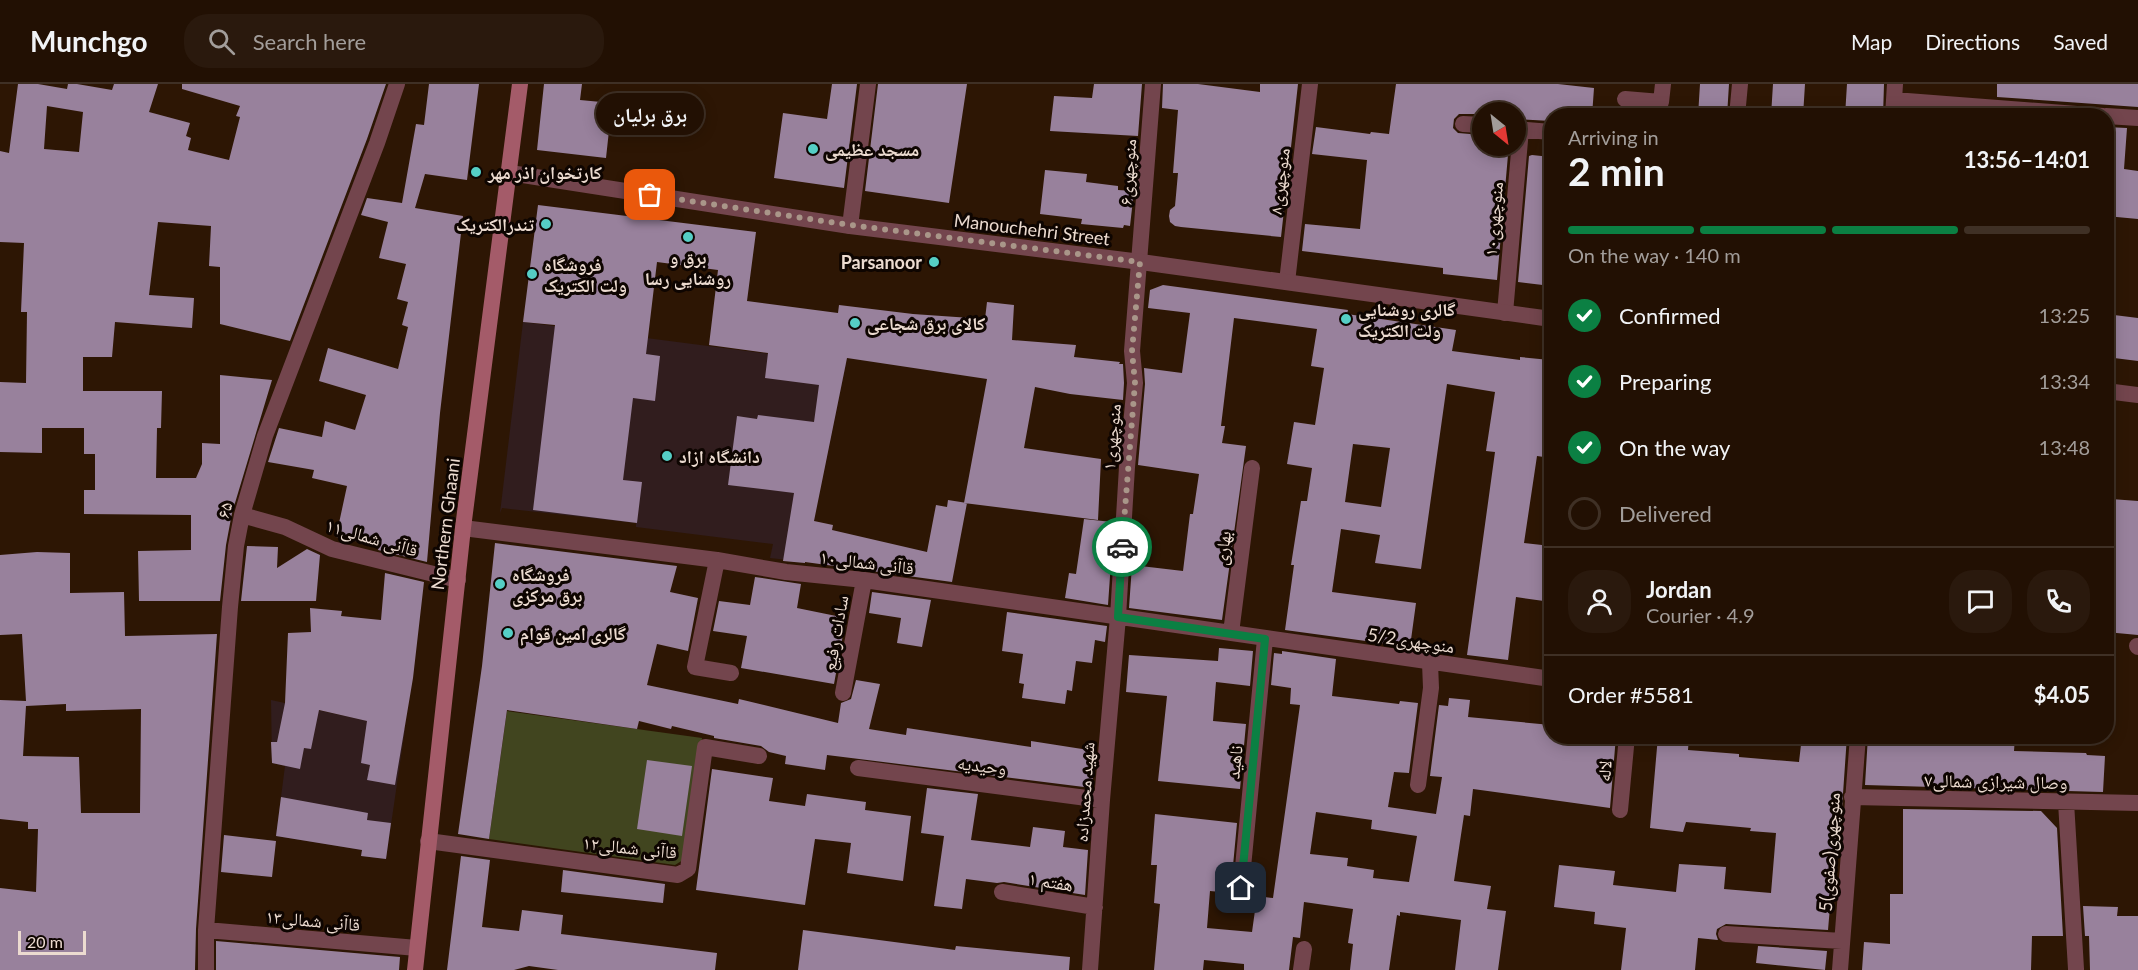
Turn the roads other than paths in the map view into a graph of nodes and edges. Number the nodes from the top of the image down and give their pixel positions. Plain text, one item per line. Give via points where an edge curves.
1 (397, 84) edge
2 (520, 84) edge
3 (867, 84) edge
4 (1153, 84) edge
5 (1310, 84) edge
6 (1663, 84) edge
7 (1740, 84) edge
8 (1625, 99) dead end
9 (1894, 100) edge
10 (1738, 108) edge
11 (1983, 108) edge
12 (2114, 117) edge
13 (2138, 118) edge
14 (1462, 124) dead end
15 (1472, 125) edge
16 (1526, 130) edge
17 (1544, 131) edge
18 (1516, 156) edge
19 (510, 173) junction
20 (850, 225) junction
21 (1140, 262) junction
22 (1287, 282) junction
23 (1505, 313) junction
24 (1544, 318) edge
25 (2114, 392) edge
26 (2138, 395) edge
27 (1252, 468) dead end
28 (242, 515) junction
29 (463, 528) junction
30 (717, 560) junction
31 (458, 580) junction
32 (864, 580) junction
33 (1118, 617) junction
34 (1231, 633) junction
35 (1265, 639) junction
36 (1430, 663) junction
37 (731, 673) dead end
38 (1544, 678) edge
39 (843, 693) dead end
40 (1626, 744) edge
41 (1857, 744) edge
42 (759, 756) dead end
43 (858, 768) dead end
44 (1418, 785) dead end
45 (1852, 797) junction
46 (1102, 800) junction
47 (2066, 802) junction
48 (2138, 803) edge
49 (1620, 810) dead end
50 (428, 841) junction
51 (1241, 888) dead end
52 (1002, 892) dead end
53 (1095, 907) junction
54 (206, 930) junction
55 (1726, 934) dead end
56 (1842, 941) junction
57 (417, 948) junction
58 (1304, 949) dead end
59 (2076, 969) edge
60 (206, 970) edge
61 (415, 970) edge
62 (1090, 970) edge
63 (1301, 970) edge
64 (1840, 970) edge

1 - 28 street, ۶۵ via 265,436
2 - 19 main road, Northern Ghaani
3 - 20 street
4 - 21 street, منوچهری۶
5 - 22 street, منوچهری۸
6 - 8 street via 1661,102
7 - 10 street
9 - 11 street
12 - 13 street
14 - 15 street
16 - 17 street
18 - 23 street, منوچهری۱۰
19 - 20 street, Manouchehri Street
19 - 29 main road, Northern Ghaani
20 - 21 street, Manouchehri Street
21 - 22 street, Manouchehri Street
21 - 33 street, منوچهری۱
22 - 23 street, Manouchehri Street
23 - 24 street, Manouchehri Street
25 - 26 street
27 - 34 street, بهاری
28 - 31 street, قاآنی شمالی۱۱ via 285,527 332,549
28 - 54 street, ۶۵ via 230,607
29 - 30 street, قاآنی شمالی۱۰
29 - 31 main road, Northern Ghaani
30 - 32 street, قاآنی شمالی۱۰
30 - 37 street via 695,667
31 - 50 main road, Northern Ghaani
32 - 33 street, قاآنی شمالی۱۰
32 - 39 street, سادات رفیع
33 - 34 street, قاآنی شمالی۱۰
33 - 46 street, شهید محمدزاده
34 - 35 street, قاآنی شمالی۱۰
35 - 36 street, 5/2منوچهری
35 - 51 street, ناهید
36 - 38 street, 5/2منوچهری
36 - 44 street via 1431,688
40 - 49 street, لاله
41 - 45 street, 5منوچهری(صفوی)
42 - 50 street, قاآنی شمالی۱۲ via 705,747 688,869 678,875
43 - 46 street, وحیدیه
45 - 47 street, وصال شیرازی شمالی۷
45 - 56 street, 5منوچهری(صفوی)
46 - 53 street, شهید محمدزاده
47 - 48 street, وصال شیرازی شمالی۷
47 - 59 street
50 - 57 main road, Northern Ghaani
52 - 53 street, هفتم ۱
53 - 62 street, شهید محمدزاده
54 - 57 street, قاآنی شمالی۱۳
54 - 60 street, ۶۵
55 - 56 street
56 - 64 street, 5منوچهری(صفوی)
57 - 61 main road, Northern Ghaani
58 - 63 street

